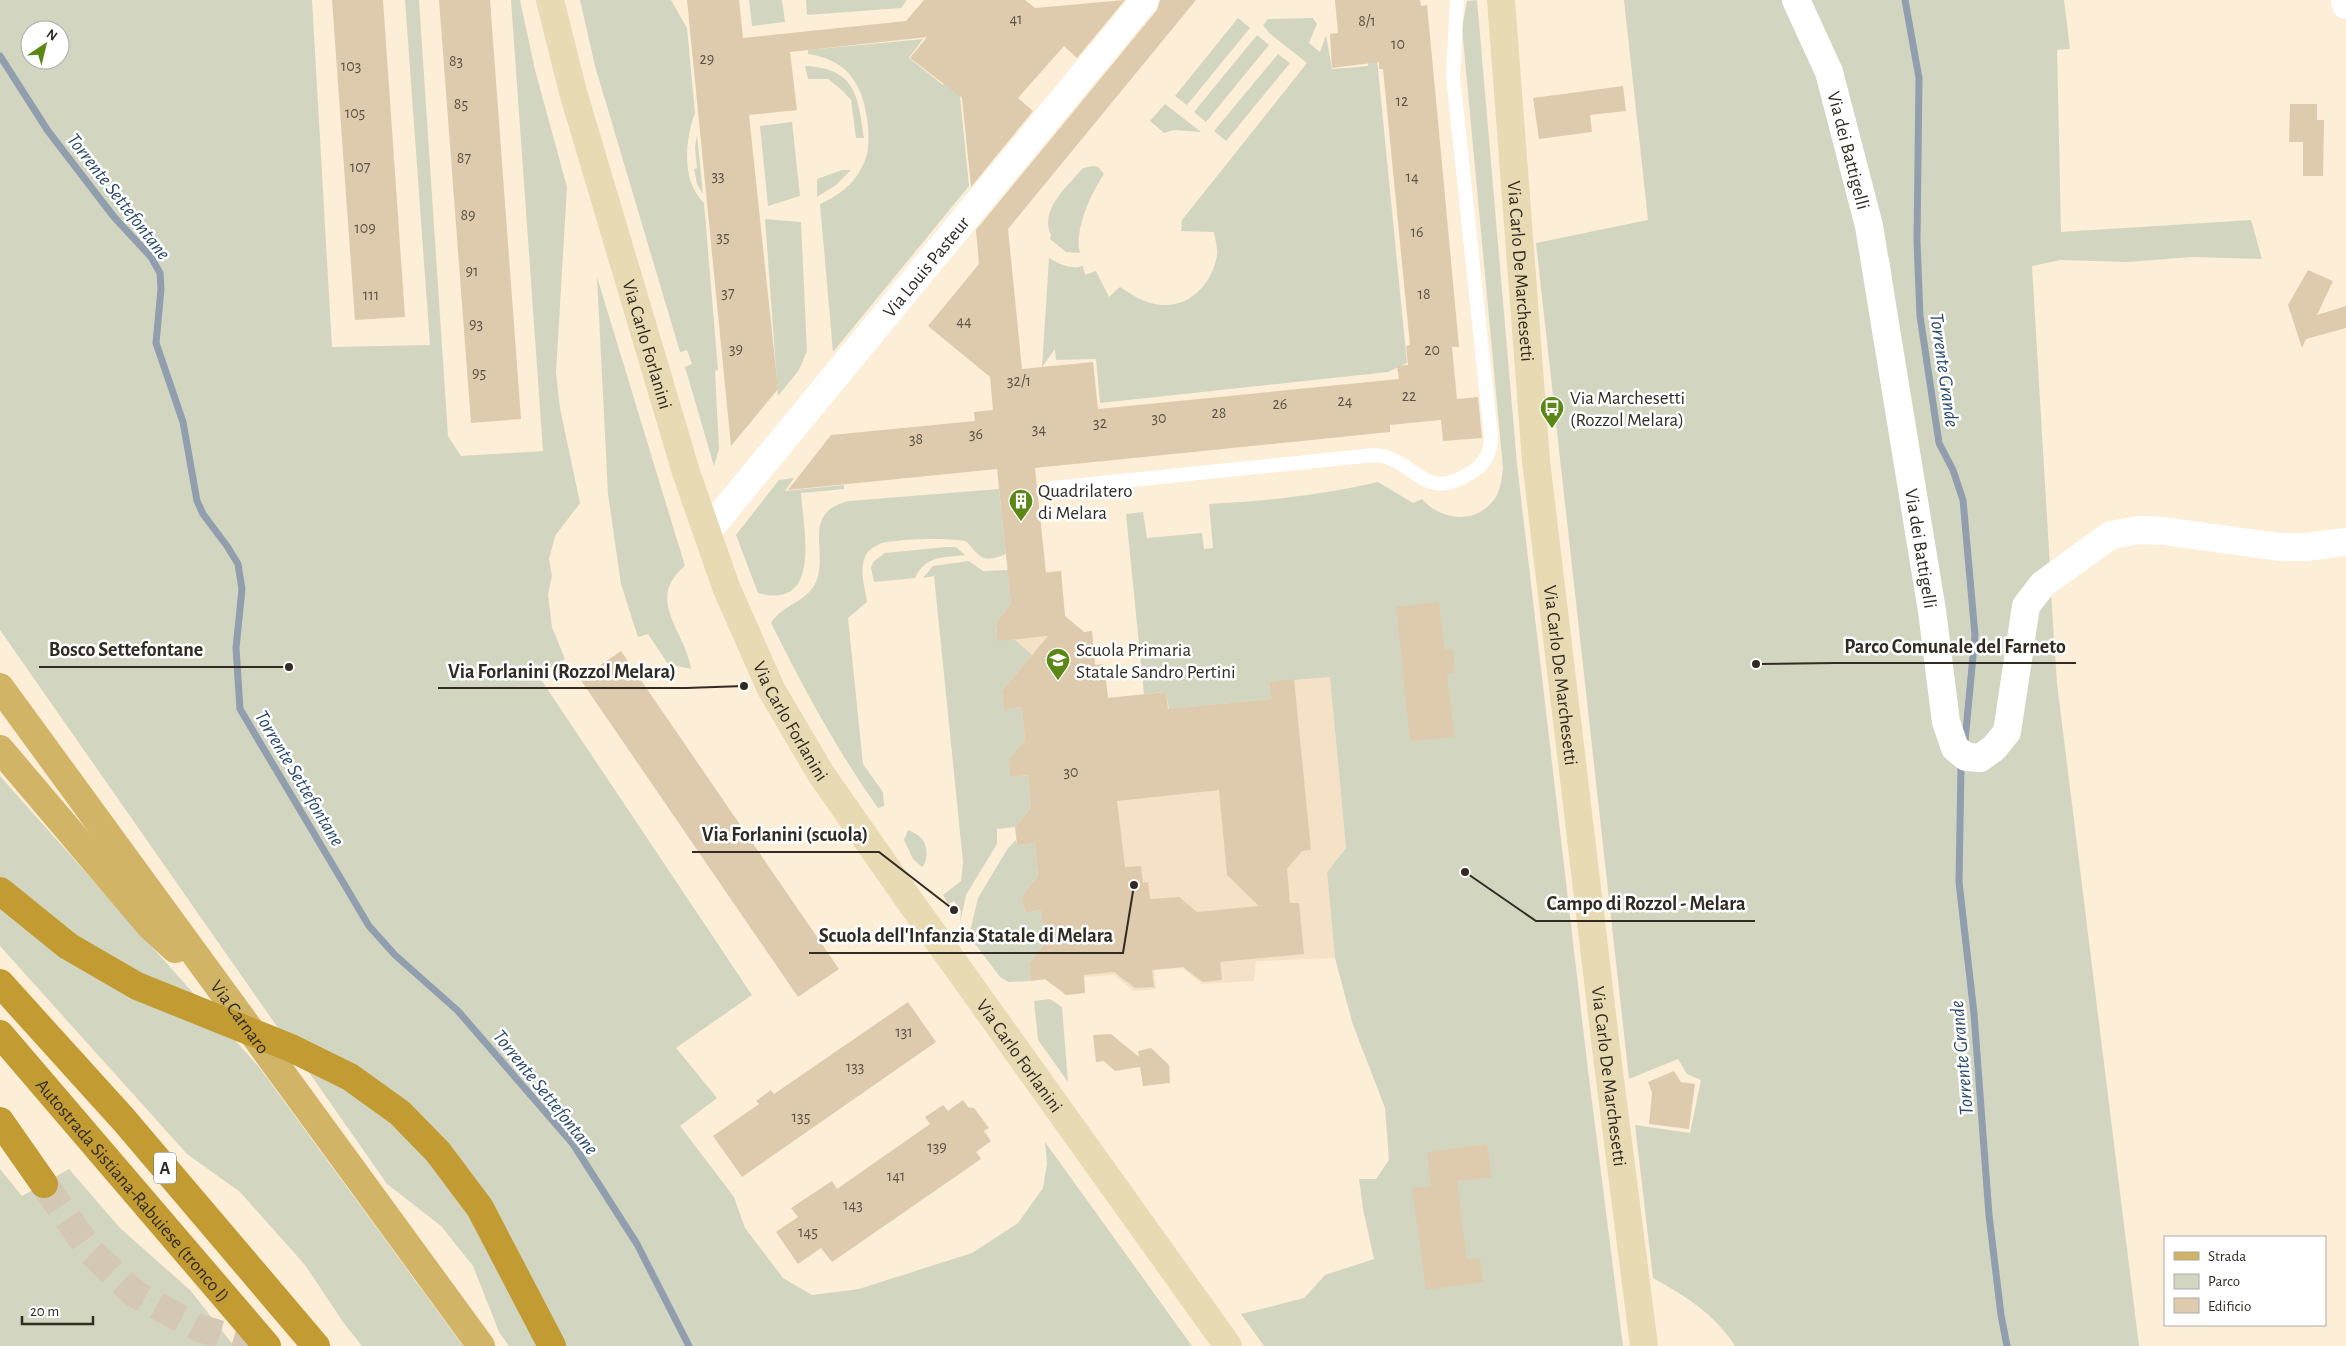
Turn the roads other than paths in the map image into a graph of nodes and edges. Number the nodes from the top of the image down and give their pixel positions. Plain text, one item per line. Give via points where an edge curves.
1 (550, 0) edge
2 (1144, 0) edge
3 (1457, 0) edge
4 (1501, 0) edge
5 (1796, 0) edge
6 (2346, 0) edge
7 (2346, 5) edge
8 (1053, 488) dead end
9 (707, 532) junction
10 (2346, 542) edge
11 (0, 687) edge
12 (0, 749) edge
13 (0, 891) edge
14 (5, 989) edge
15 (223, 995) junction
16 (0, 1034) edge
17 (0, 1121) edge
18 (44, 1184) tunnel mouth
19 (267, 1346) edge
20 (316, 1346) edge
21 (481, 1346) edge
22 (552, 1346) edge
23 (1228, 1346) edge
24 (1644, 1346) edge

1 - 9 main road, Via Carlo Forlanini via 573,92 686,472
2 - 9 street, Via Louis Pasteur
3 - 8 lane via 1453,76 1491,436 1491,447 1482,466 1452,482 1439,484 1422,479 1384,455 1374,455
4 - 24 main road, Via Carlo De Marchesetti via 1536,461 1606,1056
5 - 10 street, Via dei Battigelli via 1829,72 1869,226 1932,611 1946,722 1955,748 1966,757 1980,758 1994,748 2007,732 2026,606 2043,584 2111,535 2139,530 2164,531 2279,547
6 - 7 street
9 - 23 main road, Via Carlo Forlanini via 726,587 771,689 821,774
11 - 15 main road, Via Carnaro
12 - 15 main road via 150,926
13 - 22 highway via 68,946 137,986 292,1048 350,1077 400,1113 438,1152 480,1208
14 - 20 highway, Autostrada Sistiana-Rabuiese (tronco I) / A via 143,1142
15 - 21 main road, Via Carnaro
16 - 19 highway, Autostrada Sistiana-Rabuiese (tronco I) / A
17 - 18 highway

